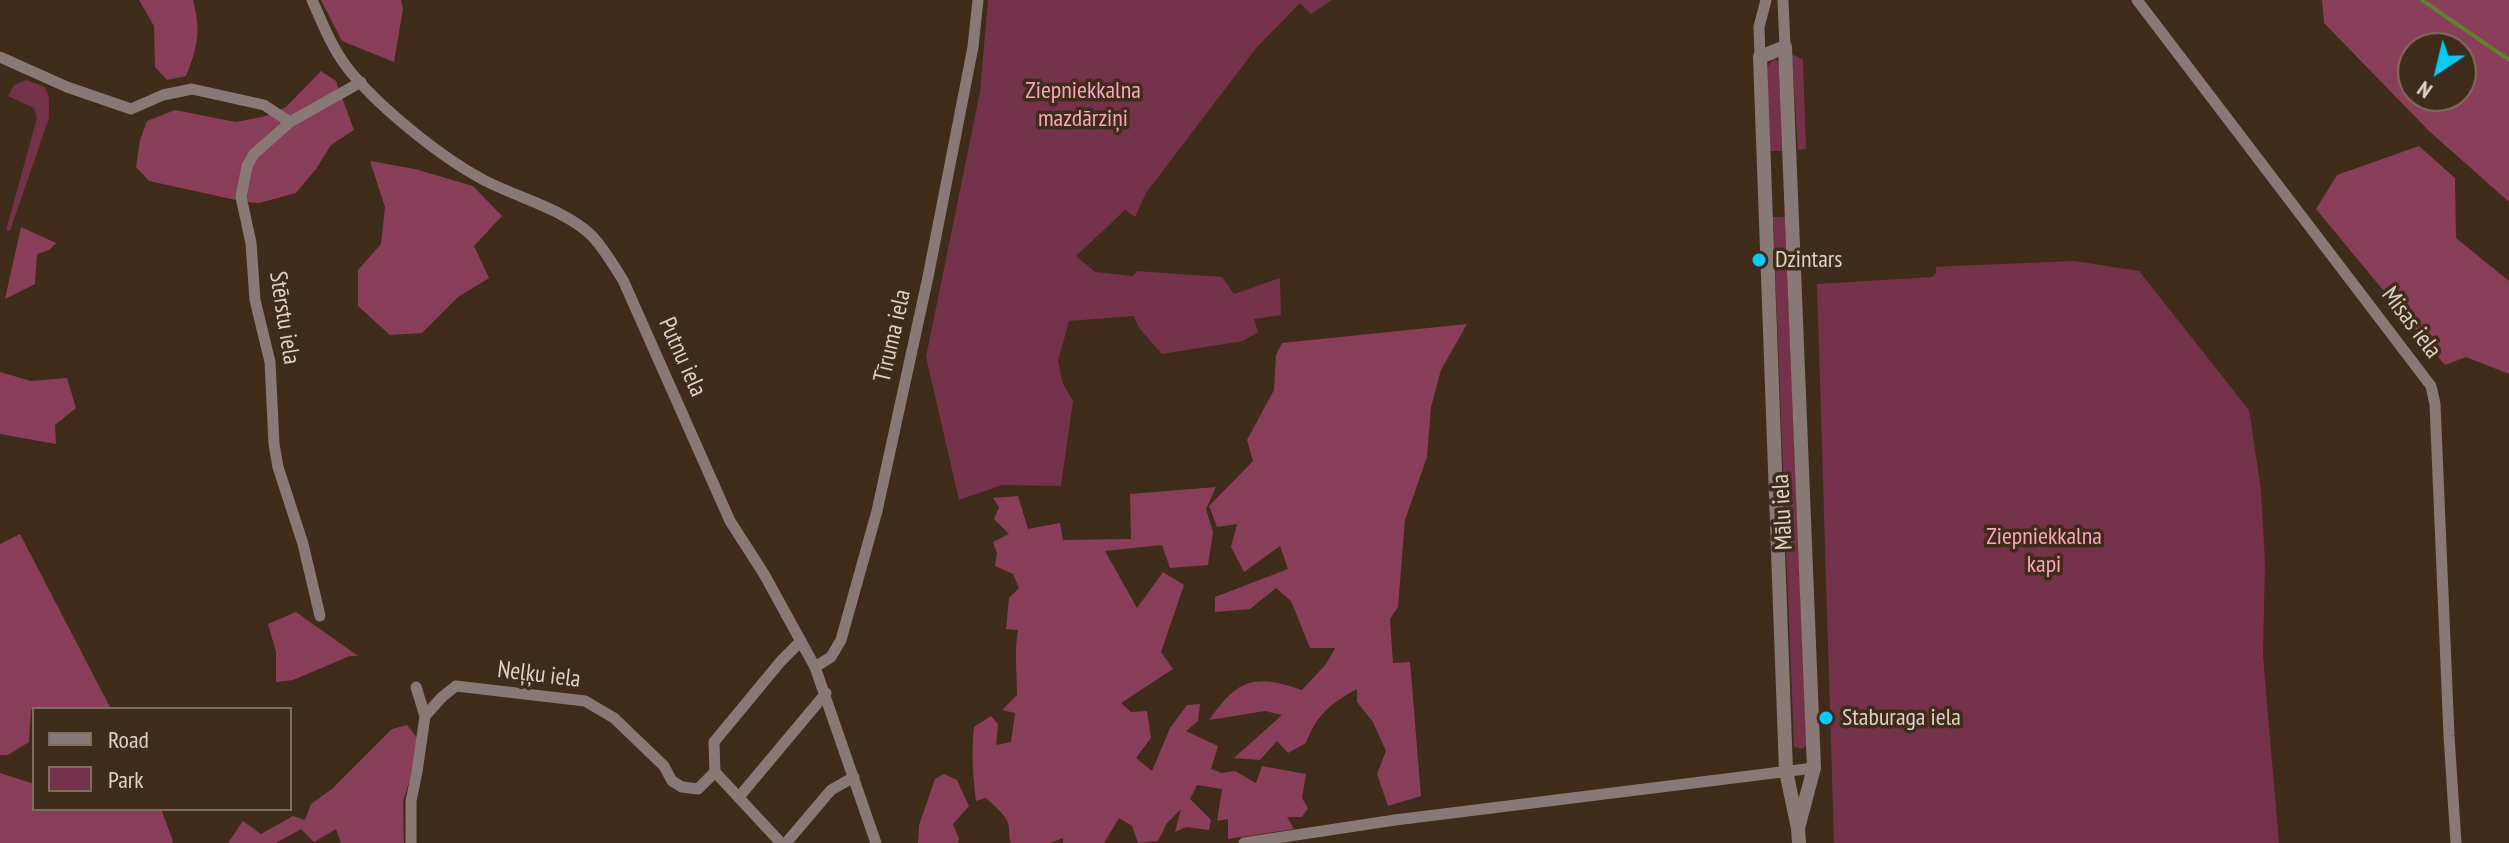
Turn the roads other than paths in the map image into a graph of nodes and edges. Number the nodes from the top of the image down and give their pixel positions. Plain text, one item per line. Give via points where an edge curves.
1 (312, 0) edge
2 (978, 0) edge
3 (1766, 0) edge
4 (1783, 0) edge
5 (2137, 0) edge
6 (1785, 47) junction
7 (0, 57) edge
8 (1760, 57) junction
9 (361, 82) junction
10 (290, 122) junction
11 (1792, 193) junction
12 (1765, 195) junction
13 (320, 616) dead end
14 (801, 641) junction
15 (815, 667) junction
16 (416, 687) dead end
17 (826, 693) junction
18 (425, 716) junction
19 (1814, 768) junction
20 (1786, 771) junction
21 (715, 772) junction
22 (854, 777) junction
23 (739, 797) junction
24 (1798, 835) edge
25 (411, 843) edge
26 (784, 843) edge
27 (876, 843) edge
28 (1244, 843) edge
29 (2456, 843) edge

1 - 9 street, Putnu iela via 332,45
2 - 15 street, Tīruma iela via 942,214 877,511 841,640 831,657
3 - 8 street, Mālu iela via 1759,27
4 - 6 street, Mālu iela
5 - 29 street, Misas iela via 2431,386
6 - 8 street
6 - 11 street, Mālu iela
7 - 10 street via 131,109 192,89 264,105
8 - 12 street, Mālu iela
9 - 10 street, Stērstu iela
9 - 14 street, Putnu iela via 455,164 567,219 607,255 623,280 730,521
10 - 13 street, Stērstu iela via 254,154 241,197 255,300 270,362 278,467
11 - 12 street
11 - 19 street, Mālu iela
12 - 20 street, Mālu iela
14 - 15 street, Putnu iela
14 - 21 street via 714,742
15 - 17 street, Putnu iela
16 - 18 street
17 - 22 street, Putnu iela
17 - 23 street
18 - 21 street, Neļķu iela via 456,686 585,701 614,718 682,787 698,789
18 - 25 street via 411,801
19 - 20 street
19 - 24 street, Mālu iela
20 - 24 street, Mālu iela
20 - 28 street
21 - 23 street
22 - 26 street via 831,790
22 - 27 street, Putnu iela
23 - 26 street

